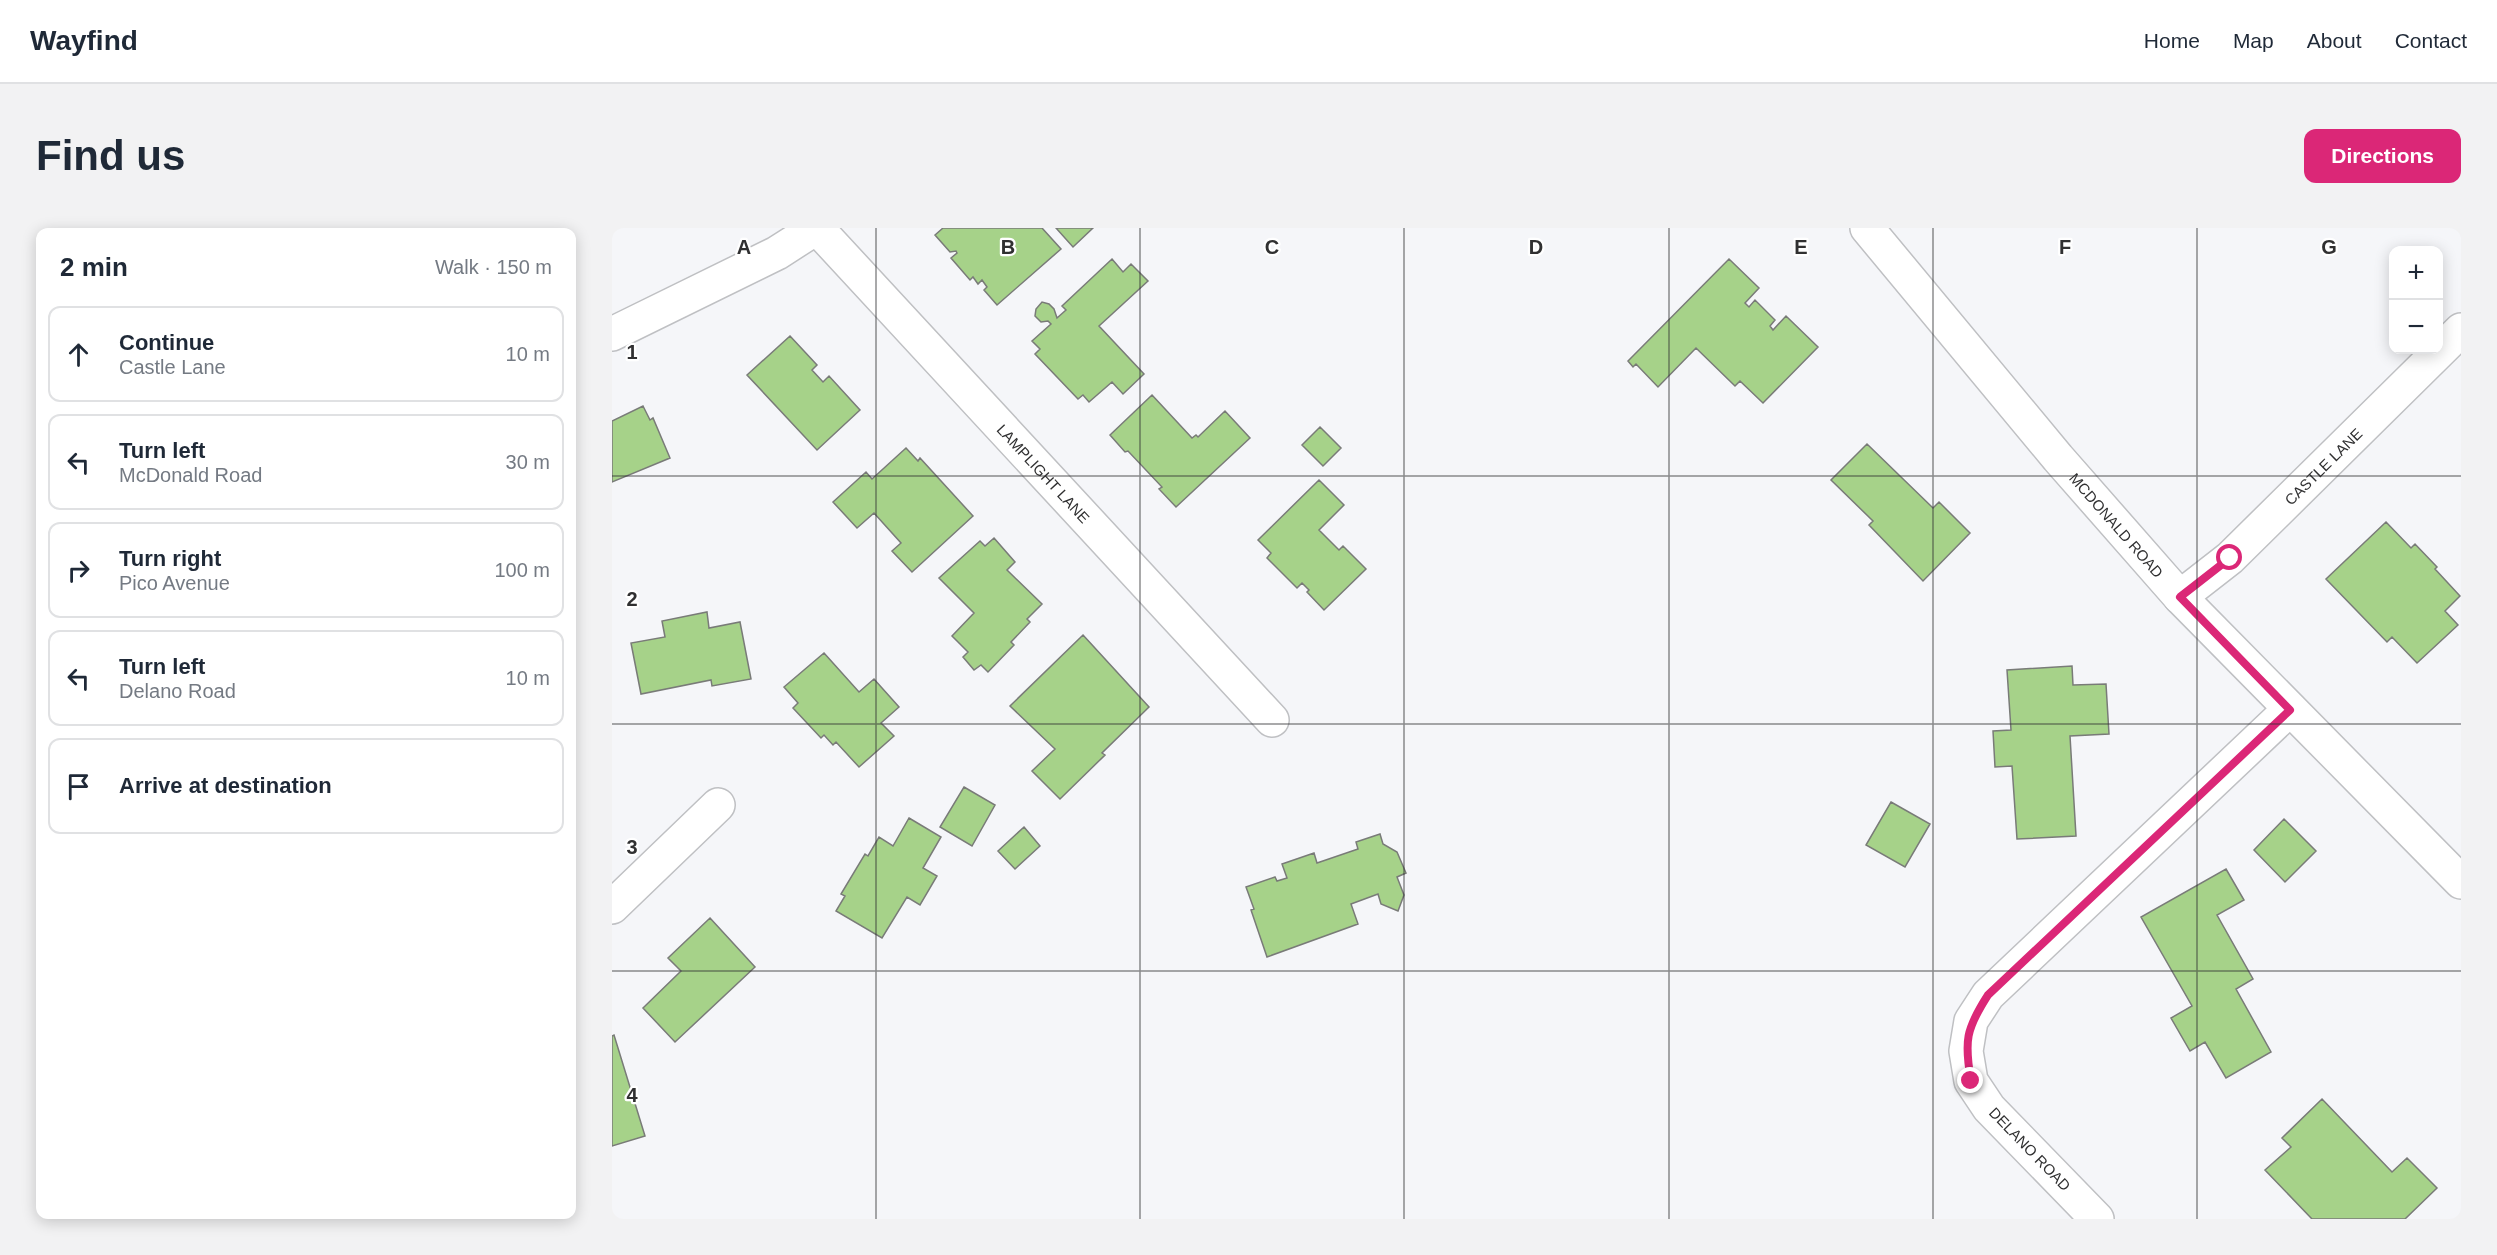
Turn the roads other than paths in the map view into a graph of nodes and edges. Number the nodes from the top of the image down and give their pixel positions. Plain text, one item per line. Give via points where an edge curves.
1 (817, 228) edge
2 (1867, 228) edge
3 (2461, 330) edge
4 (612, 334) edge
5 (2180, 597) junction
6 (2290, 710) junction
7 (1272, 720) dead end
8 (718, 805) dead end
9 (2461, 882) edge
10 (612, 907) edge
11 (2097, 1219) edge

1 - 4 street via 777,253
1 - 7 street, LAMPLIGHT LANE
2 - 5 street, MCDONALD ROAD via 2058,458
3 - 5 street, CASTLE LANE via 2230,558
5 - 6 street, MCDONALD ROAD
6 - 9 street, MCDONALD ROAD
6 - 11 street, DELANO ROAD via 1988,995 1971,1021 1966,1051 1971,1081 1989,1108
8 - 10 street

